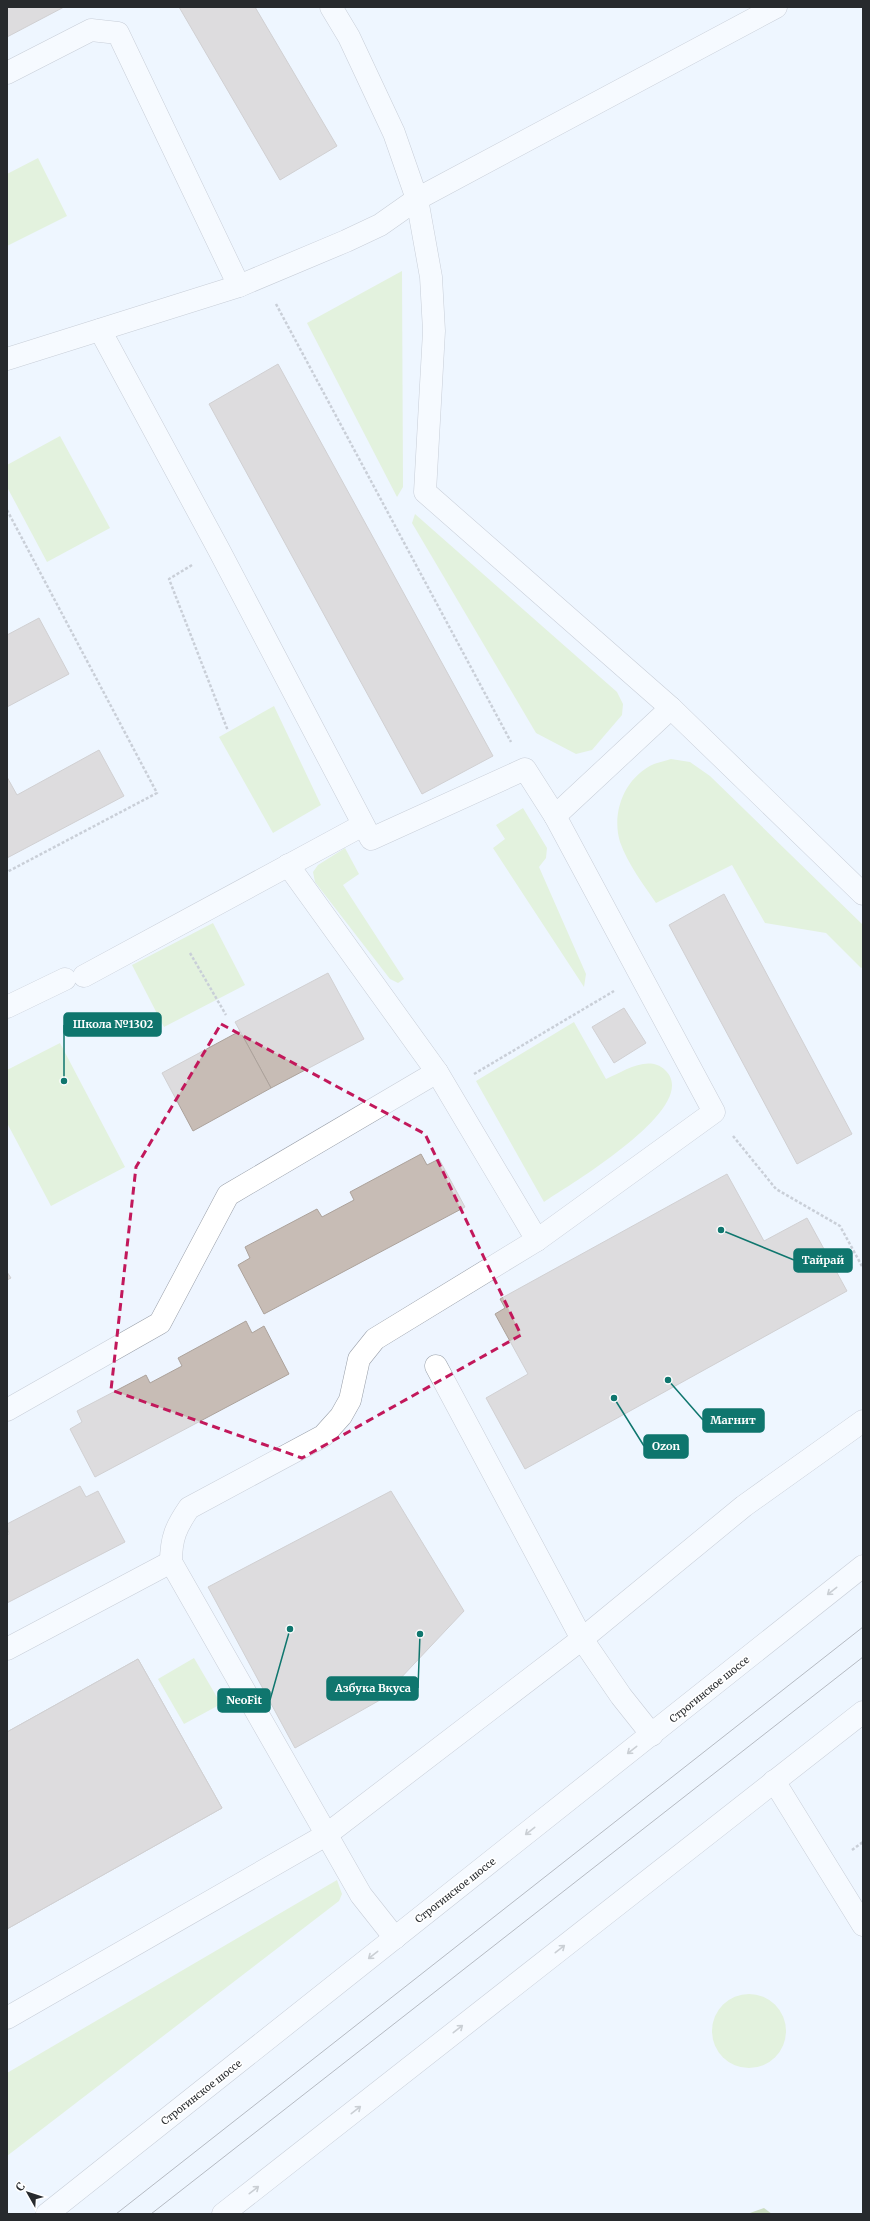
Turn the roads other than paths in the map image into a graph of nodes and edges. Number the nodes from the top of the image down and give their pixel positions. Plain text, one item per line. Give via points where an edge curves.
1 (331, 7) edge
2 (776, 7) edge
3 (7, 73) edge
4 (417, 199) junction
5 (239, 286) junction
6 (100, 330) junction
7 (7, 359) edge
8 (671, 708) junction
9 (555, 816) junction
10 (363, 825) junction
11 (288, 865) junction
12 (863, 894) edge
13 (7, 1006) edge
14 (442, 1080) junction
15 (536, 1240) junction
16 (436, 1366) dead end
17 (7, 1410) edge
18 (863, 1421) edge
19 (170, 1562) junction
20 (863, 1566) edge
21 (582, 1639) junction
22 (7, 1649) edge
23 (863, 1712) edge
24 (652, 1735) junction
25 (774, 1781) junction
26 (326, 1835) junction
27 (863, 1925) edge
28 (395, 1938) junction
29 (7, 2018) edge
30 (47, 2214) edge
31 (223, 2214) edge

1 - 4 main road via 349,37 394,133
2 - 4 main road
3 - 5 main road via 91,30 118,33
4 - 5 main road via 380,225
4 - 8 main road via 431,277 434,331 425,492
5 - 6 main road
6 - 7 main road
6 - 10 main road
8 - 9 main road
8 - 12 main road
9 - 10 main road via 525,769 371,840
9 - 15 main road via 714,1112
10 - 11 main road
11 - 13 main road via 74,977
11 - 14 main road
14 - 15 main road
14 - 17 main road via 228,1195 160,1323
15 - 19 main road via 375,1339 358,1359 350,1400 341,1416 323,1436 189,1508 177,1526 171,1544
16 - 21 main road
18 - 21 main road via 744,1506
19 - 22 main road
19 - 26 main road
20 -> 24 main road, Строгинское шоссе
21 - 24 main road via 621,1696
21 - 26 main road
23 - 25 main road
24 -> 28 main road, Строгинское шоссе
25 - 27 main road
31 -> 25 main road
26 - 28 main road via 361,1895
26 - 29 main road
28 -> 30 main road, Строгинское шоссе

